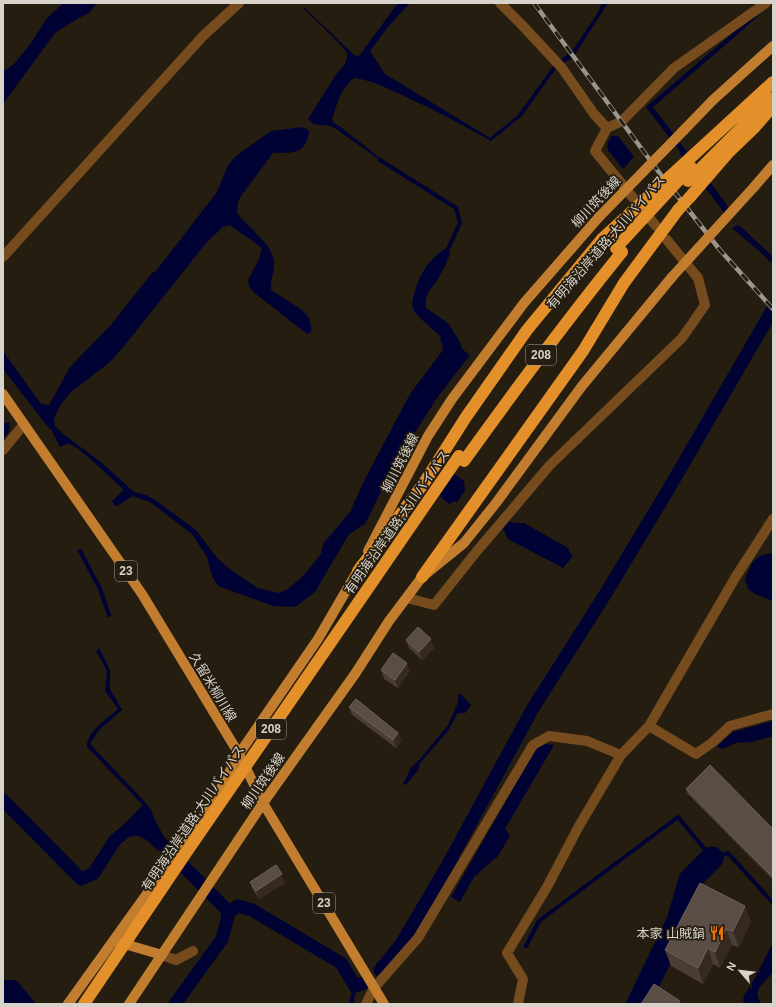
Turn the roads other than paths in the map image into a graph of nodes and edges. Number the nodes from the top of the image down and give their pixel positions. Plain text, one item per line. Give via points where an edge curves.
1 (239, 3) edge
2 (500, 3) edge
3 (766, 3) edge
4 (773, 46) edge
5 (773, 82) edge
6 (773, 88) edge
7 (773, 98) edge
8 (773, 106) edge
9 (608, 128) junction
10 (773, 165) edge
11 (656, 226) dead end
12 (667, 240) dead end
13 (619, 250) junction
14 (3, 257) edge
15 (3, 394) edge
16 (24, 424) junction
17 (3, 450) edge
18 (461, 459) junction
19 (773, 518) edge
20 (358, 571) junction
21 (422, 577) junction
22 (407, 598) junction
23 (773, 714) edge
24 (649, 726) junction
25 (239, 754) junction
26 (621, 755) junction
27 (263, 803) junction
28 (114, 941) junction
29 (193, 951) dead end
30 (162, 954) junction
31 (374, 988) junction
32 (68, 1004) edge
33 (84, 1004) edge
34 (93, 1004) edge
35 (128, 1004) edge
36 (366, 1004) edge
37 (384, 1004) edge
38 (518, 1004) edge

1 - 14 street via 203,36
2 - 9 street via 562,68 594,114
3 - 9 street via 674,68 622,121
4 - 20 main road, 柳川筑後線, bridge via 714,100 599,216 524,303 452,399 428,436
5 - 20 highway, bridge via 602,239 527,330 466,417 424,483
6 - 13 highway, 有明海沿岸道路;大川バイパス / 208, bridge via 681,177
7 - 13 highway, 有明海沿岸道路;大川バイパス / 208, bridge
8 - 21 highway, bridge via 678,210 624,283 583,350
9 - 11 street via 595,150
10 - 21 main road, 柳川筑後線, bridge via 672,277 582,386 464,543
12 - 22 street via 698,278 705,305 682,338 550,465 434,605
13 - 18 highway, 有明海沿岸道路;大川バイパス / 208 via 564,311 509,386
15 - 16 main road, 久留米柳川線 / 23
16 - 17 street
16 - 25 main road, 久留米柳川線 / 23 via 142,594
18 - 33 highway, 有明海沿岸道路;大川バイパス / 208, bridge via 199,834
18 - 34 highway, 有明海沿岸道路;大川バイパス / 208
19 - 24 street
20 - 25 main road, 柳川筑後線 via 318,640
21 - 22 main road, 柳川筑後線
22 - 27 main road, 柳川筑後線
23 - 24 street via 730,726 696,754
24 - 26 street
25 - 27 main road, 久留米柳川線 / 23
25 - 28 main road, 柳川筑後線 via 215,799
26 - 31 street via 587,741 549,736 533,745 418,938
26 - 38 street via 507,953 524,979
27 - 30 main road, 柳川筑後線
27 - 31 main road, 久留米柳川線 / 23
28 - 30 main road
28 - 32 main road, 柳川筑後線
29 - 30 street via 176,960
30 - 35 main road, 柳川筑後線
31 - 36 street
31 - 37 main road, 久留米柳川線 / 23

